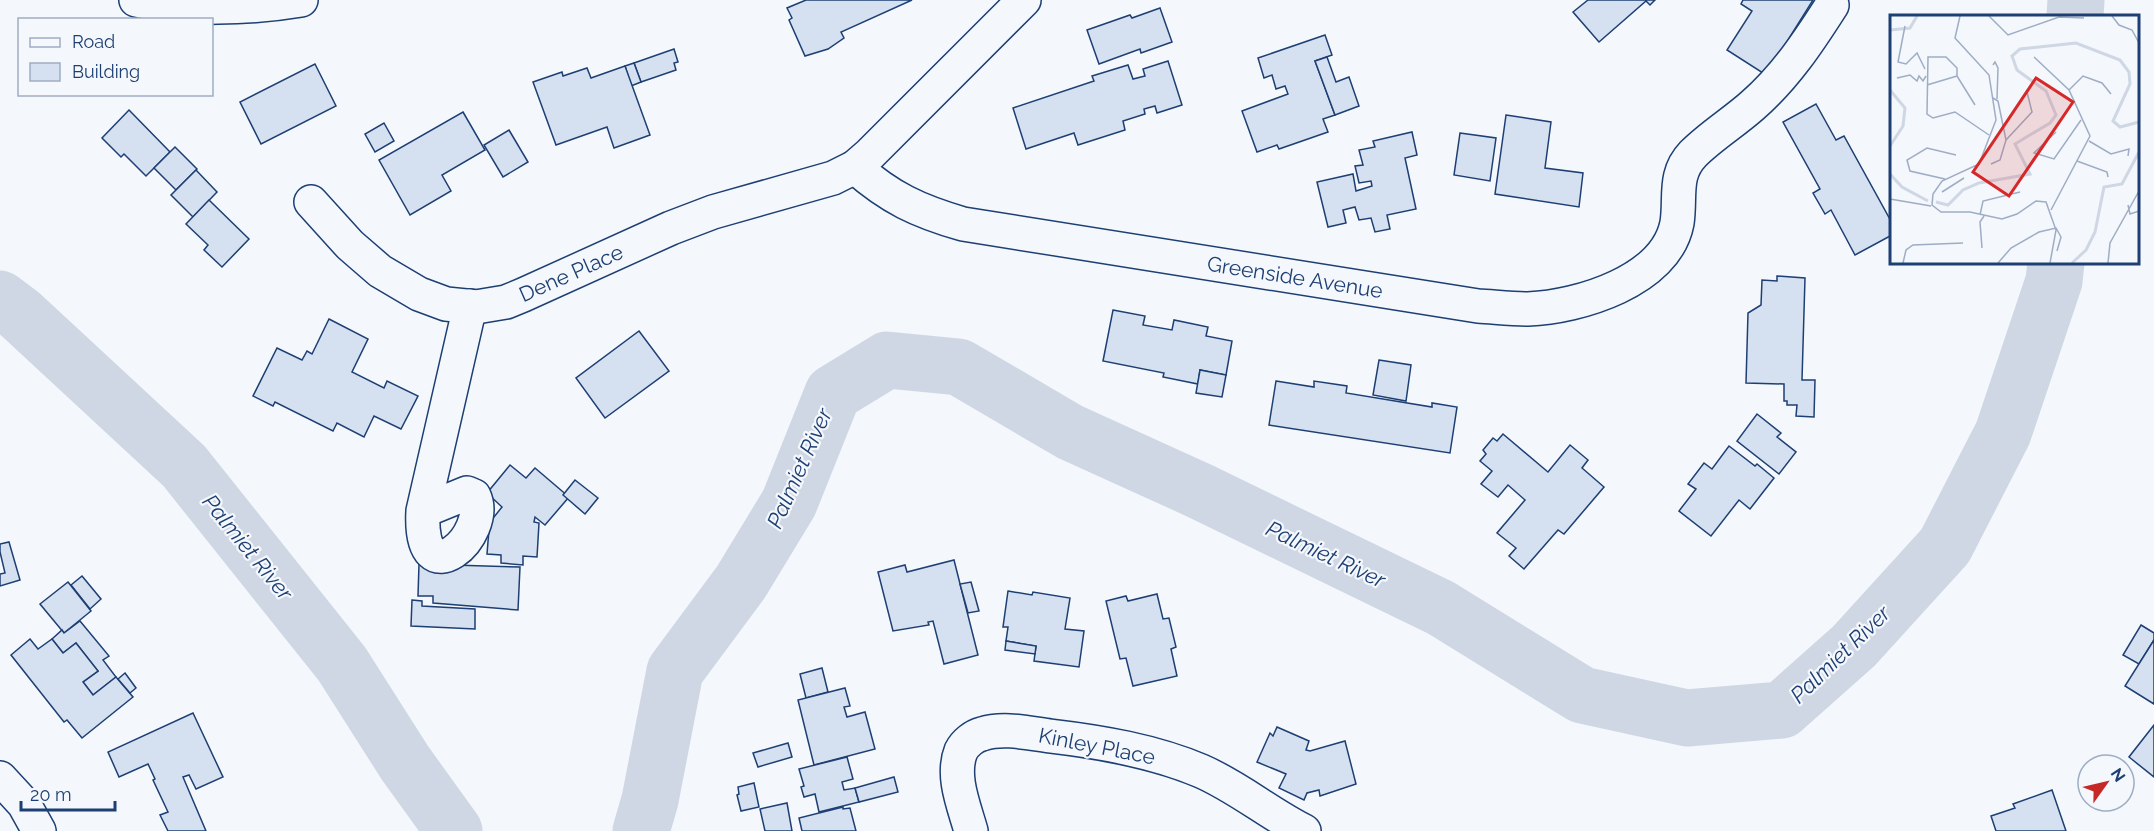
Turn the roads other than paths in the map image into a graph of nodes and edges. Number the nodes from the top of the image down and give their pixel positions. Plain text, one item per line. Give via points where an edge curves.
1 (136, 0) edge
2 (301, 0) edge
3 (1024, 0) edge
4 (1832, 5) dead end
5 (855, 167) junction
6 (311, 202) dead end
7 (470, 306) junction
8 (423, 511) dead end
9 (0, 778) edge
10 (39, 831) edge
11 (971, 831) edge
12 (1304, 831) edge

1 - 2 street via 261,7
3 - 5 street
4 - 5 street, Greenside Avenue via 1785,74 1694,154 1680,172 1677,224 1667,249 1630,280 1571,303 1528,309 1478,306 963,224 898,200
5 - 7 street, Dene Place via 825,180 712,212 514,298
6 - 7 street, Dene Place via 380,271 418,294
7 - 8 street
9 - 10 street via 24,804
11 - 12 street, Kinley Place via 957,778 958,762 968,741 995,731 1114,745 1160,757 1232,785

